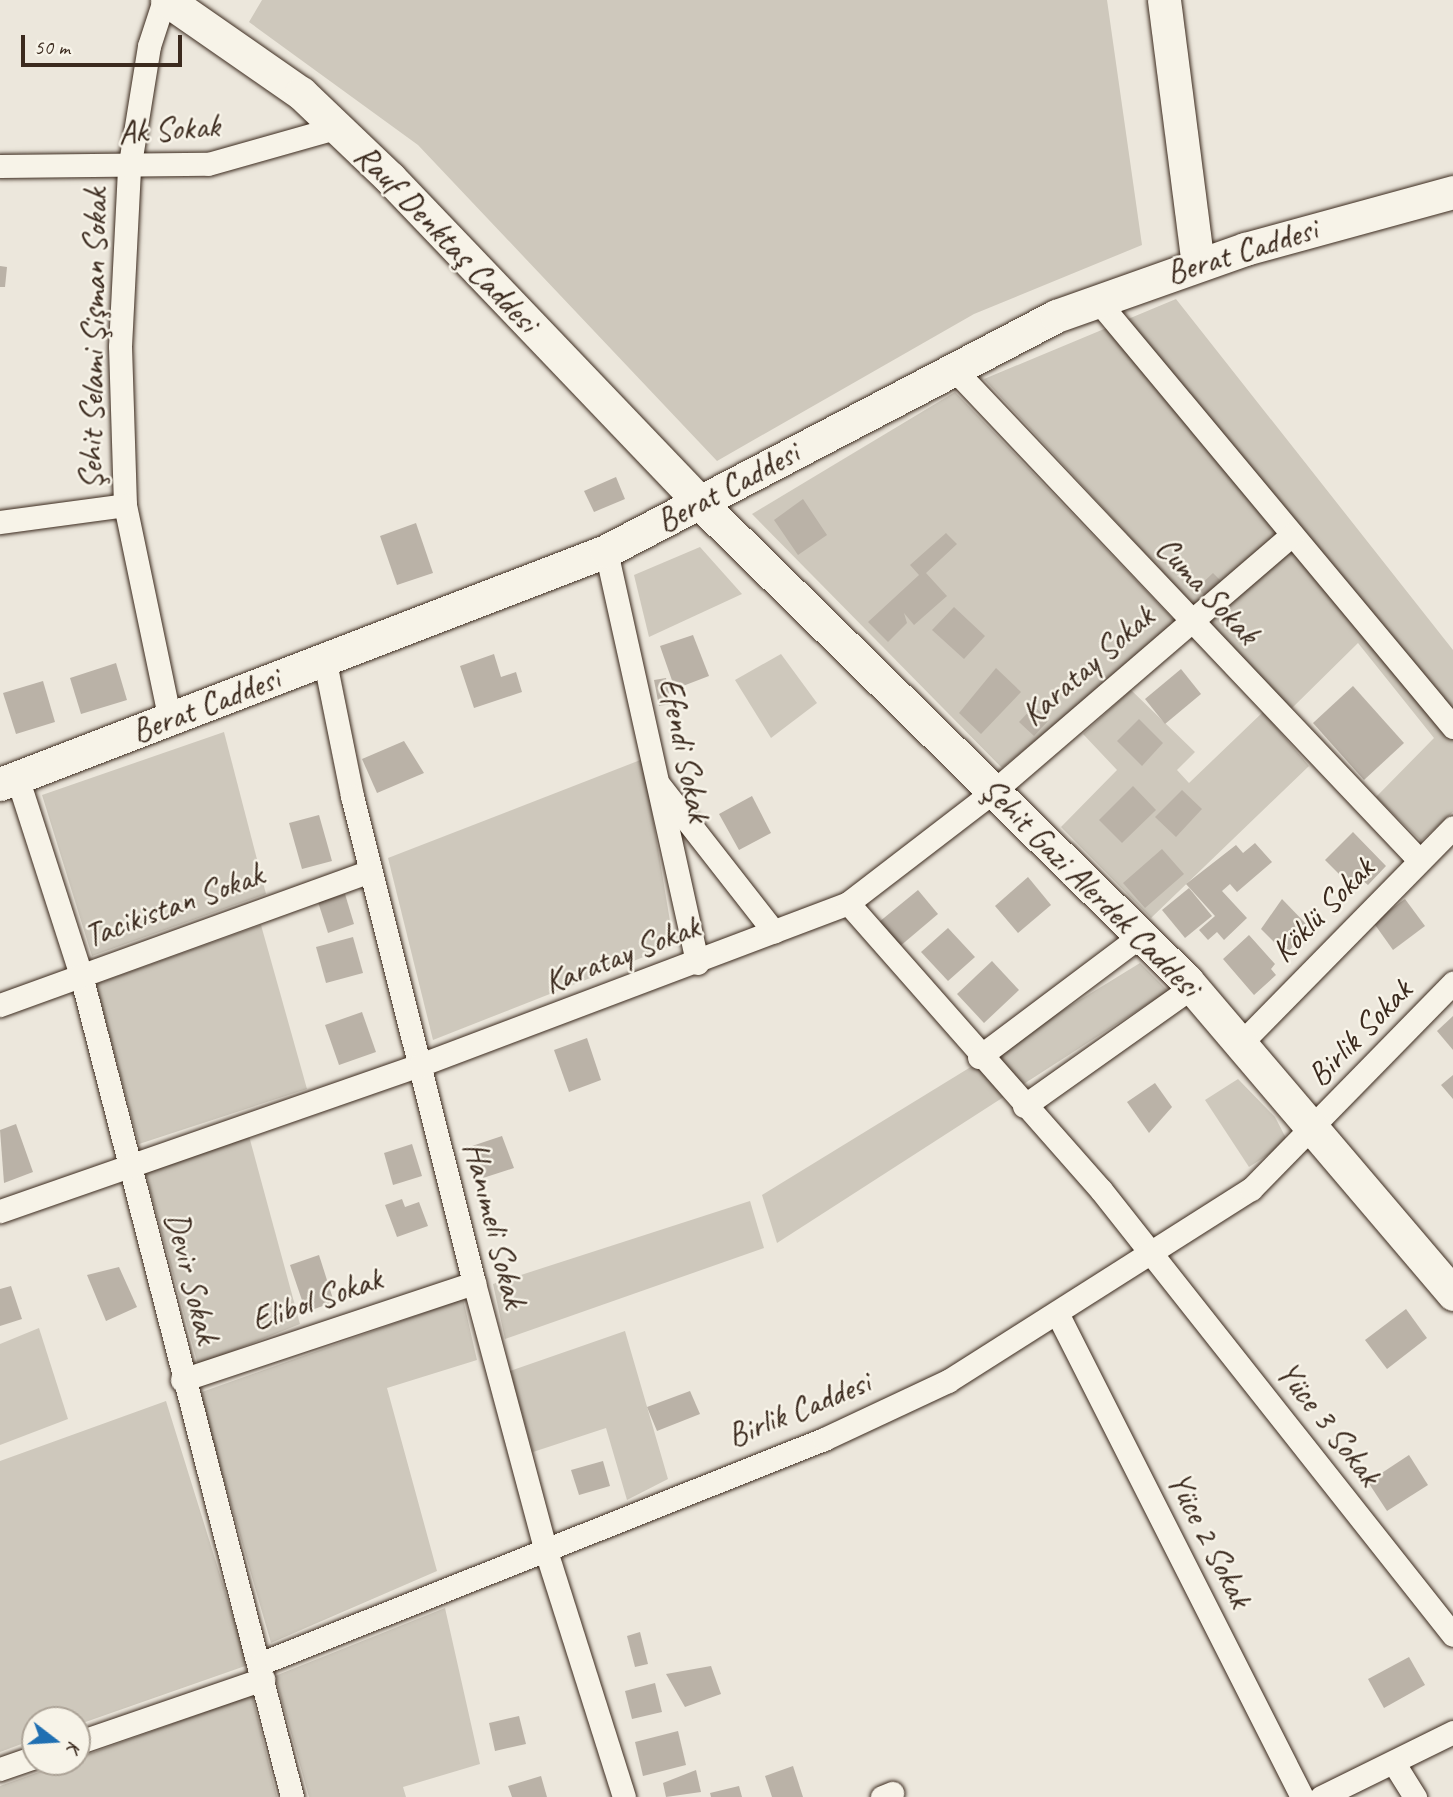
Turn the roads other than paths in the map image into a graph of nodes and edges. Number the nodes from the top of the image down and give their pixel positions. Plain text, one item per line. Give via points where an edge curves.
1 (165, 0) edge
2 (1164, 0) edge
3 (339, 127) junction
4 (0, 166) edge
5 (129, 169) junction
6 (1453, 192) edge
7 (1198, 265) junction
8 (1097, 300) junction
9 (951, 366) junction
10 (125, 505) junction
11 (702, 505) junction
12 (0, 522) edge
13 (1292, 535) junction
14 (606, 551) junction
15 (1189, 622) junction
16 (325, 662) junction
17 (170, 720) junction
18 (1453, 727) edge
19 (8, 780) edge
20 (656, 780) junction
21 (993, 791) junction
22 (1453, 827) edge
23 (1418, 859) junction
24 (371, 871) junction
25 (848, 903) junction
26 (774, 932) junction
27 (1140, 936) junction
28 (696, 963) junction
29 (81, 975) junction
30 (1453, 983) edge
31 (1192, 987) junction
32 (0, 1005) edge
33 (1242, 1042) junction
34 (979, 1057) junction
35 (420, 1066) junction
36 (1024, 1106) junction
37 (1314, 1128) junction
38 (129, 1164) junction
39 (0, 1211) edge
40 (1152, 1253) junction
41 (474, 1283) junction
42 (1453, 1294) edge
43 (1057, 1313) junction
44 (182, 1380) junction
45 (546, 1551) junction
46 (1453, 1635) edge
47 (261, 1672) junction
48 (1453, 1732) edge
49 (91, 1738) edge
50 (21, 1762) edge
51 (1395, 1766) junction
52 (0, 1769) edge
53 (292, 1797) edge
54 (624, 1797) edge
55 (1302, 1797) edge
56 (1321, 1797) edge
57 (1415, 1797) edge

1 - 3 street, Rauf Denktaş Caddesi via 267,67
1 - 5 street, Şehit Selami Şişman Sokak via 149,46
2 - 7 street
3 - 5 street, Ak Sokak via 250,156
3 - 11 street, Rauf Denktaş Caddesi
4 - 5 street, Ak Sokak
5 - 10 street, Şehit Selami Şişman Sokak via 120,346
6 - 7 street, Berat Caddesi
7 - 8 street, Berat Caddesi
8 - 9 street, Berat Caddesi
8 - 13 street
9 - 11 street, Berat Caddesi
9 - 15 street, Cuma Sokak
10 - 12 street
10 - 17 street, Şehit Selami Şişman Sokak
11 - 14 street, Berat Caddesi
11 - 21 street, Şehit Gazi Alerdek Caddesi
13 - 15 street, Karatay Sokak
13 - 18 street
14 - 16 street, Berat Caddesi
14 - 20 street, Efendi Sokak
15 - 21 street, Karatay Sokak
15 - 23 street, Cuma Sokak
16 - 17 street, Berat Caddesi
16 - 24 street, Hanımeli Sokak
17 - 19 street, Berat Caddesi
19 - 29 street, Devir Sokak
20 - 26 street
20 - 28 street, Efendi Sokak
21 - 25 street, Karatay Sokak
21 - 27 street, Şehit Gazi Alerdek Caddesi
22 - 23 street, Köklü Sokak
23 - 33 street, Köklü Sokak
24 - 29 street, Tacikistan Sokak
24 - 35 street, Hanımeli Sokak
25 - 26 street, Karatay Sokak
25 - 34 street, Yüce 3 Sokak
26 - 28 street, Karatay Sokak
27 - 31 street, Şehit Gazi Alerdek Caddesi
27 - 34 street
28 - 35 street, Karatay Sokak
29 - 32 street, Tacikistan Sokak
29 - 38 street, Devir Sokak
30 - 37 street, Birlik Sokak
31 - 33 street, Şehit Gazi Alerdek Caddesi
31 - 36 street
33 - 37 street, Şehit Gazi Alerdek Caddesi
34 - 36 street, Yüce 3 Sokak
35 - 38 street, Karatay Sokak
35 - 41 street, Hanımeli Sokak
36 - 40 street, Yüce 3 Sokak
37 - 40 street, Birlik Caddesi via 1251,1189
37 - 42 street, Şehit Gazi Alerdek Caddesi
38 - 39 street, Karatay Sokak
38 - 44 street, Devir Sokak
40 - 43 street, Birlik Caddesi
40 - 46 street, Yüce 3 Sokak
41 - 44 street, Elibol Sokak
41 - 45 street, Hanımeli Sokak
43 - 45 street, Birlik Caddesi via 948,1381 877,1416
43 - 55 street, Yüce 2 Sokak
44 - 47 street, Devir Sokak
45 - 47 street, Birlik Caddesi
45 - 54 street, Hanımeli Sokak
47 - 49 street
47 - 53 street, Devir Sokak
48 - 51 street
50 - 52 street
51 - 56 street
51 - 57 street

